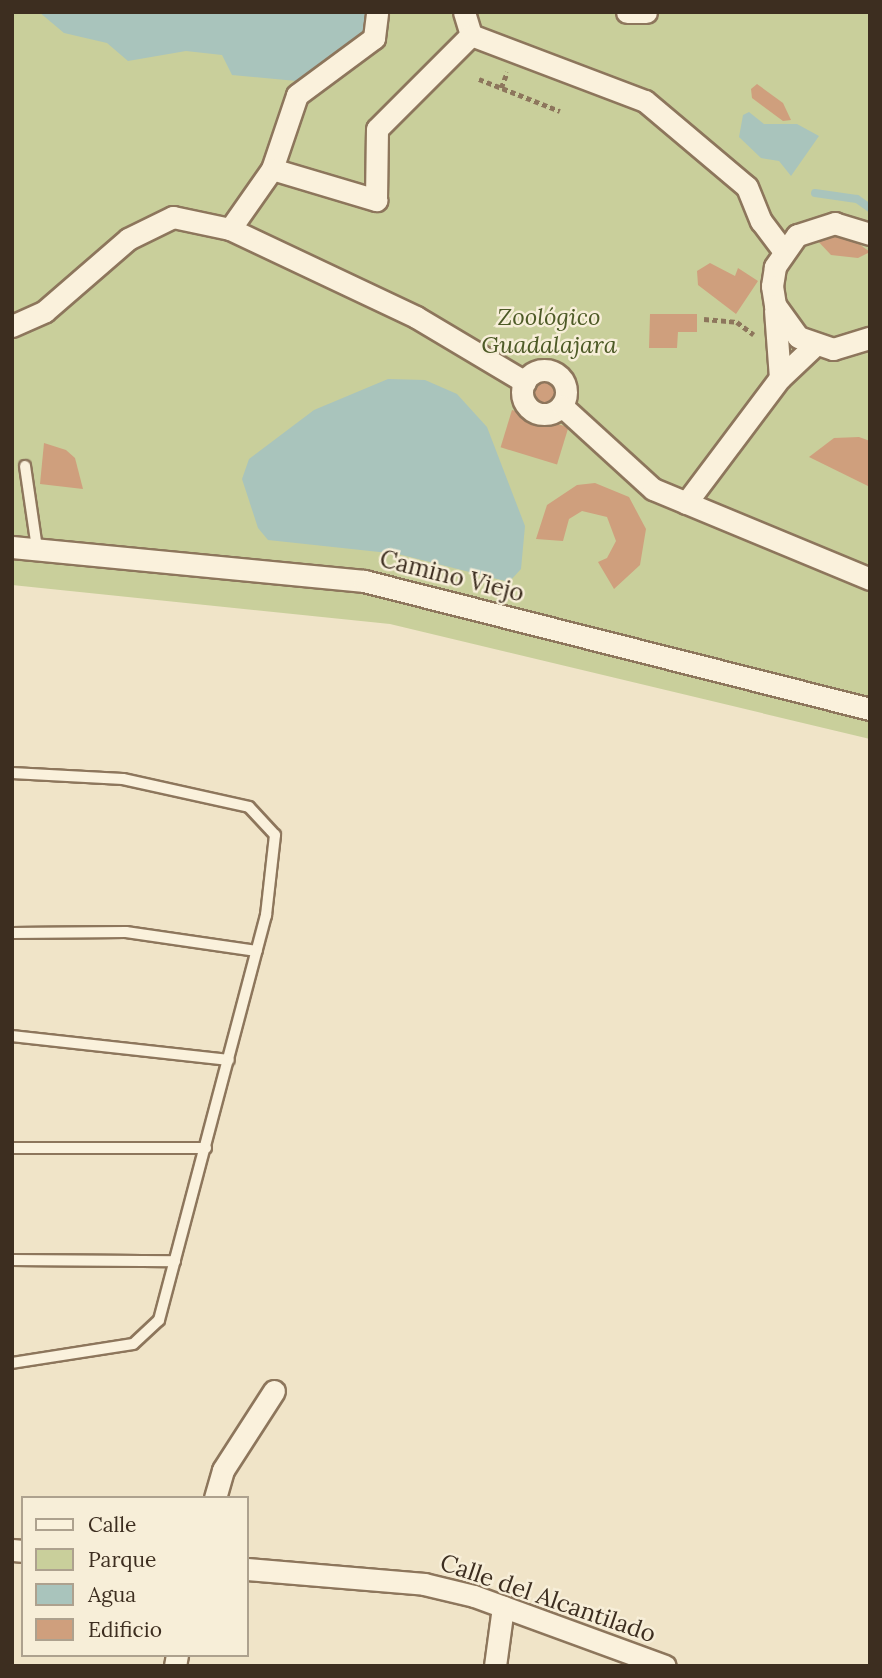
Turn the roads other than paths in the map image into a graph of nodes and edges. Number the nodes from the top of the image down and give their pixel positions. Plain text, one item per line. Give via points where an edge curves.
1 (377, 12) edge
2 (464, 12) edge
3 (627, 12) edge
4 (646, 12) edge
5 (471, 35) junction
6 (272, 169) junction
7 (230, 229) junction
8 (870, 234) edge
9 (783, 250) junction
10 (775, 305) junction
11 (12, 327) edge
12 (870, 338) edge
13 (815, 345) junction
14 (780, 378) junction
15 (525, 382) junction
16 (562, 406) junction
17 (24, 466) dead end
18 (686, 502) junction
19 (12, 547) edge
20 (37, 548) junction
21 (870, 579) edge
22 (870, 709) edge
23 (12, 773) edge
24 (12, 933) edge
25 (257, 951) junction
26 (12, 1036) edge
27 (229, 1060) junction
28 (12, 1148) edge
29 (206, 1148) junction
30 (12, 1260) edge
31 (175, 1261) junction
32 (12, 1363) edge
33 (274, 1391) dead end
34 (216, 1496) edge
35 (248, 1569) edge
36 (503, 1607) junction
37 (495, 1666) edge
38 (665, 1666) edge

1 - 6 street via 374,37 297,95
2 - 5 street
3 - 4 street
5 - 6 street via 377,129 376,200
5 - 9 street via 645,101 747,187 761,221
6 - 7 street
7 - 11 street via 173,216 128,239 45,311
7 - 15 street via 416,317
8 - 9 street via 835,223 815,226
9 - 10 street via 775,267
10 - 13 street via 797,337
10 - 14 street
12 - 13 street via 833,349
13 - 14 street
14 - 18 street
15 - 16 street via 522,397 530,409 543,415
15 - 16 street via 542,370 556,374 565,385
16 - 18 street via 653,489
17 - 20 lane
18 - 21 street
19 - 20 street, Camino Viejo
20 - 22 street, Camino Viejo via 364,581
23 - 25 lane via 123,779 249,807 275,835
24 - 25 lane via 126,932
25 - 27 lane
26 - 27 lane
27 - 29 lane
28 - 29 lane
29 - 31 lane
30 - 31 lane
31 - 32 lane via 159,1320 133,1344
33 - 34 street via 223,1470
35 - 36 street, Calle del Alcantilado via 424,1584
36 - 37 street
36 - 38 street, Calle del Alcantilado

